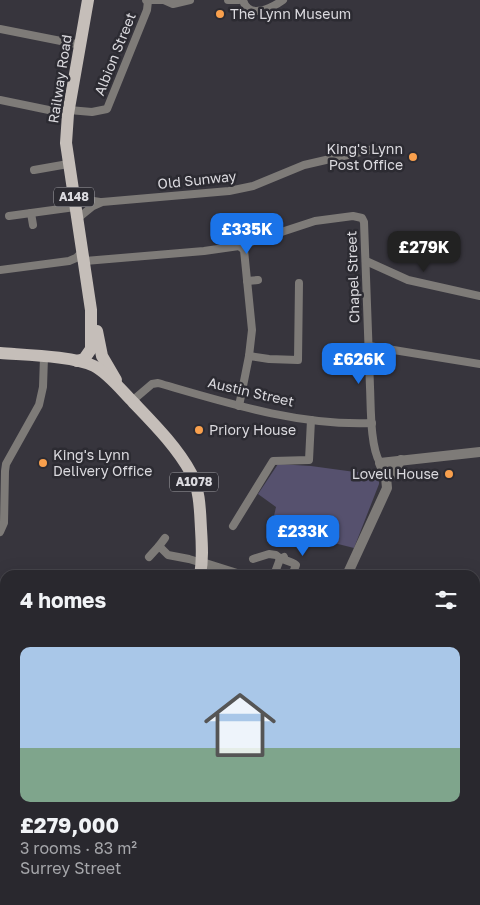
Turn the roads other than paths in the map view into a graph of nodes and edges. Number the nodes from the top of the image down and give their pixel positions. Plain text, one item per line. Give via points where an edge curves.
1 (88, 0) edge
2 (147, 0) edge
3 (189, 0) edge
4 (228, 0) edge
5 (241, 0) edge
6 (283, 0) edge
7 (0, 29) edge
8 (81, 45) junction
9 (0, 100) edge
10 (68, 112) junction
11 (378, 148) dead end
12 (68, 164) junction
13 (34, 170) dead end
14 (73, 193) junction
15 (102, 202) junction
16 (31, 213) junction
17 (76, 213) junction
18 (9, 216) dead end
19 (33, 225) dead end
20 (239, 246) junction
21 (83, 257) junction
22 (366, 261) junction
23 (0, 270) edge
24 (258, 280) dead end
25 (247, 281) junction
26 (300, 283) dead end
27 (480, 296) edge
28 (91, 310) junction
29 (369, 346) junction
30 (0, 353) edge
31 (250, 356) junction
32 (44, 357) junction
33 (77, 361) junction
34 (480, 364) edge
35 (122, 391) junction
36 (132, 401) junction
37 (239, 406) junction
38 (311, 420) junction
39 (372, 423) junction
40 (480, 452) edge
41 (401, 460) junction
42 (380, 463) junction
43 (386, 477) junction
44 (234, 526) dead end
45 (0, 532) edge
46 (166, 538) dead end
47 (159, 546) junction
48 (150, 557) dead end
49 (282, 558) junction
50 (252, 559) dead end
51 (201, 569) edge
52 (276, 570) edge
53 (294, 570) edge
54 (349, 570) edge

1 - 8 main road, Railway Road / A148
2 - 3 street via 164,0 173,4
2 - 10 street, Albion Street via 147,10 107,108
4 - 5 street
5 - 6 street via 246,7 259,11
7 - 8 street
8 - 10 main road, Railway Road / A148
9 - 10 street, Albion Street
10 - 12 main road, Railway Road / A148
11 - 15 street, Old Sunway via 304,165 253,186 229,191
12 - 13 street
12 - 14 main road, Railway Road / A148
14 - 15 street, Old Sunway via 87,200
14 - 17 main road, Railway Road / A148
15 - 17 street, Old Sunway
16 - 17 street
16 - 18 street
16 - 19 street
17 - 21 main road, Railway Road / A148
20 - 21 street via 204,251
20 - 22 street, Chapel Street via 315,221 352,216 363,220
20 - 25 street via 244,250
21 - 23 street
21 - 28 main road, A148
22 - 27 street via 408,280
22 - 29 street, Chapel Street
24 - 25 street
25 - 31 street via 252,330
26 - 31 street via 298,360
28 - 33 main road, A148 via 91,349 84,360
28 - 35 main road via 102,356
29 - 34 street
29 - 39 street, Chapel Street
30 - 32 main road
31 - 37 street
32 - 33 main road
32 - 45 street via 39,405 6,464 4,523
33 - 35 main road, A1078 via 98,369
35 - 36 main road, A1078
36 - 37 street, Austin Street via 152,384 158,383
36 - 51 main road, A1078 via 171,445 191,474 200,508
37 - 38 street, Austin Street
38 - 39 street, Austin Street
38 - 44 street via 309,460 273,461
39 - 42 street, Chapel Street via 376,457
40 - 41 street
41 - 42 street
41 - 43 street
42 - 43 street
43 - 54 street via 387,488
46 - 47 street
47 - 48 street
47 - 51 street via 168,555 189,559
49 - 50 street via 268,554
49 - 52 street
49 - 53 street via 296,565

